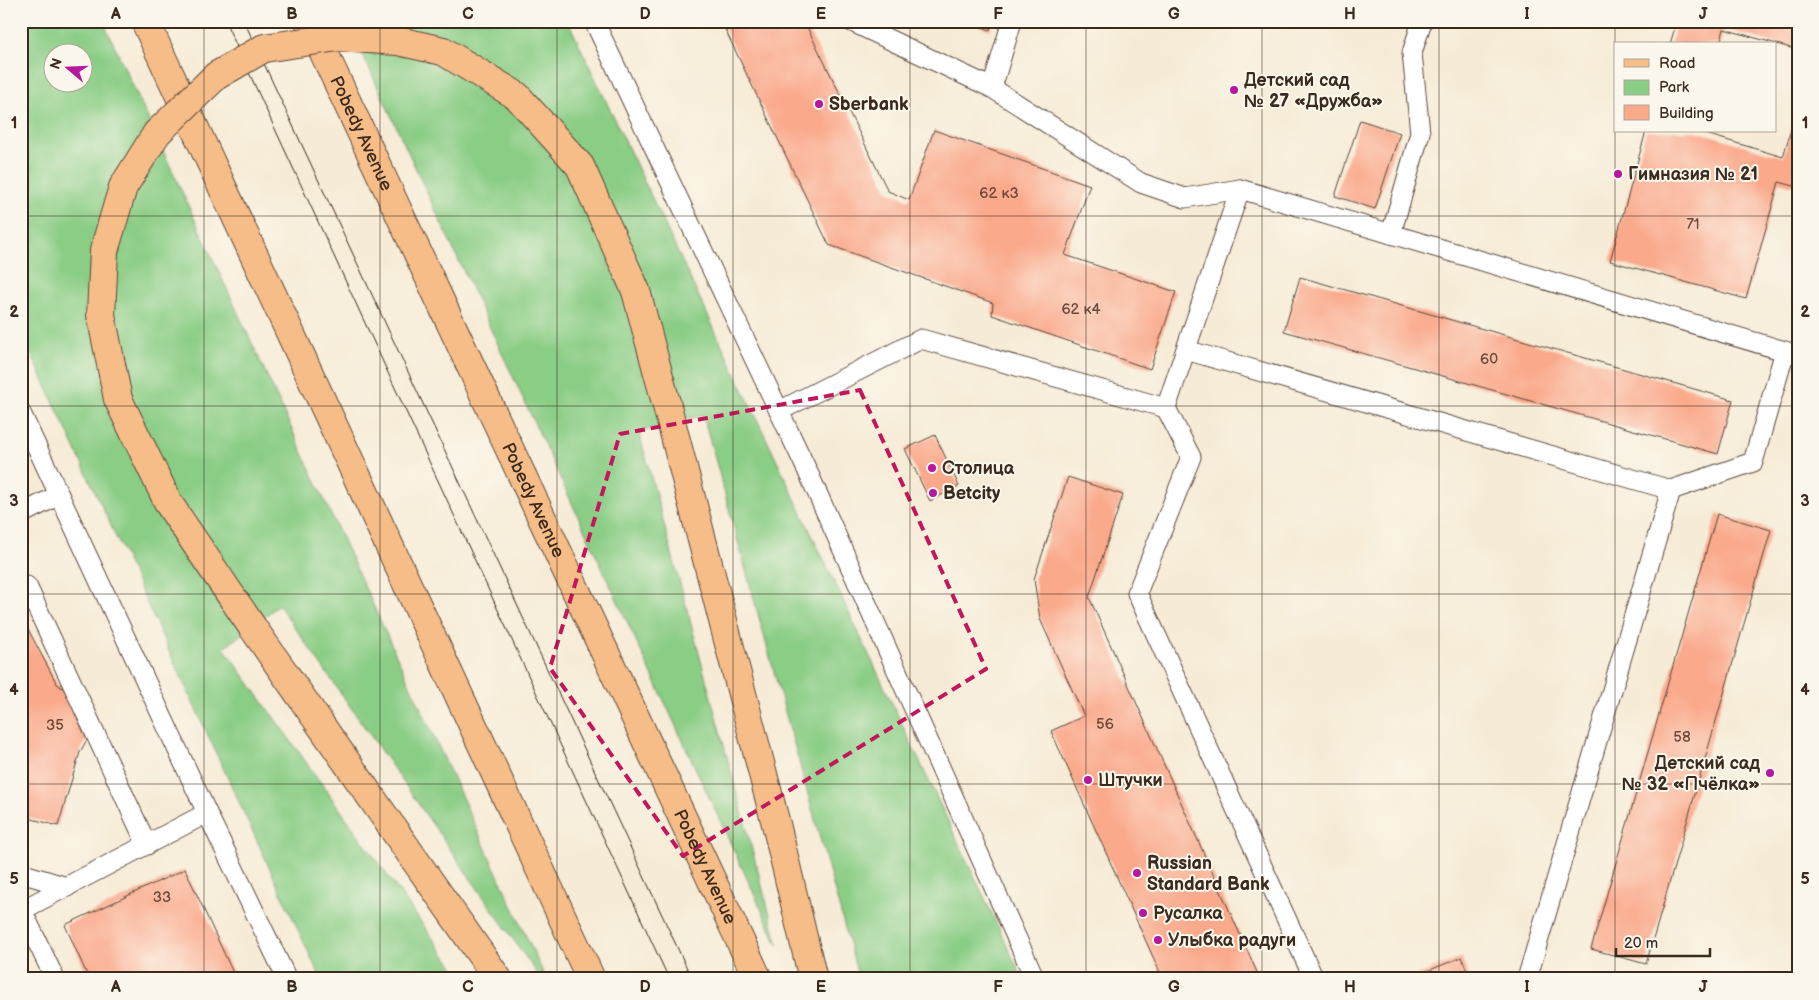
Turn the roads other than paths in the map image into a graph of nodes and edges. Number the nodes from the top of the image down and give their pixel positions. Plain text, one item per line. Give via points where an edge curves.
1 (145, 21) edge
2 (309, 21) edge
3 (594, 21) edge
4 (850, 21) edge
5 (1012, 21) edge
6 (1422, 21) edge
7 (992, 88) junction
8 (1240, 189) junction
9 (1391, 234) junction
10 (1186, 350) junction
11 (1791, 353) edge
12 (1166, 408) junction
13 (779, 411) junction
14 (21, 413) edge
15 (1670, 490) junction
16 (60, 495) junction
17 (21, 514) edge
18 (27, 586) dead end
19 (207, 813) junction
20 (146, 845) junction
21 (21, 873) edge
22 (67, 887) junction
23 (1526, 978) edge
24 (55, 979) edge
25 (287, 979) edge
26 (498, 979) edge
27 (591, 979) edge
28 (758, 979) edge
29 (813, 979) edge
30 (1035, 979) edge
31 (1314, 979) edge

1 - 27 main road
2 - 28 main road, Pobedy Avenue
3 - 13 lane
4 - 7 lane
5 - 7 lane
6 - 9 lane via 1412,53 1420,133
7 - 8 lane via 1141,182 1185,198
8 - 9 lane
8 - 10 lane
9 - 11 lane
10 - 12 lane
10 - 15 lane
11 - 15 lane via 1753,462
12 - 13 lane via 921,339
12 - 31 lane via 1191,457 1137,593
13 - 30 lane
14 - 16 lane
15 - 23 lane
16 - 17 lane
16 - 19 lane
18 - 20 lane
19 - 20 lane
19 - 25 lane
20 - 22 lane
21 - 22 lane
22 - 24 lane via 22,910
26 - 29 main road, bridge via 169,504 118,399 100,315 104,252 123,187 164,126 216,76 264,48 338,37 398,41 443,51 517,96 580,166 636,291 777,828

